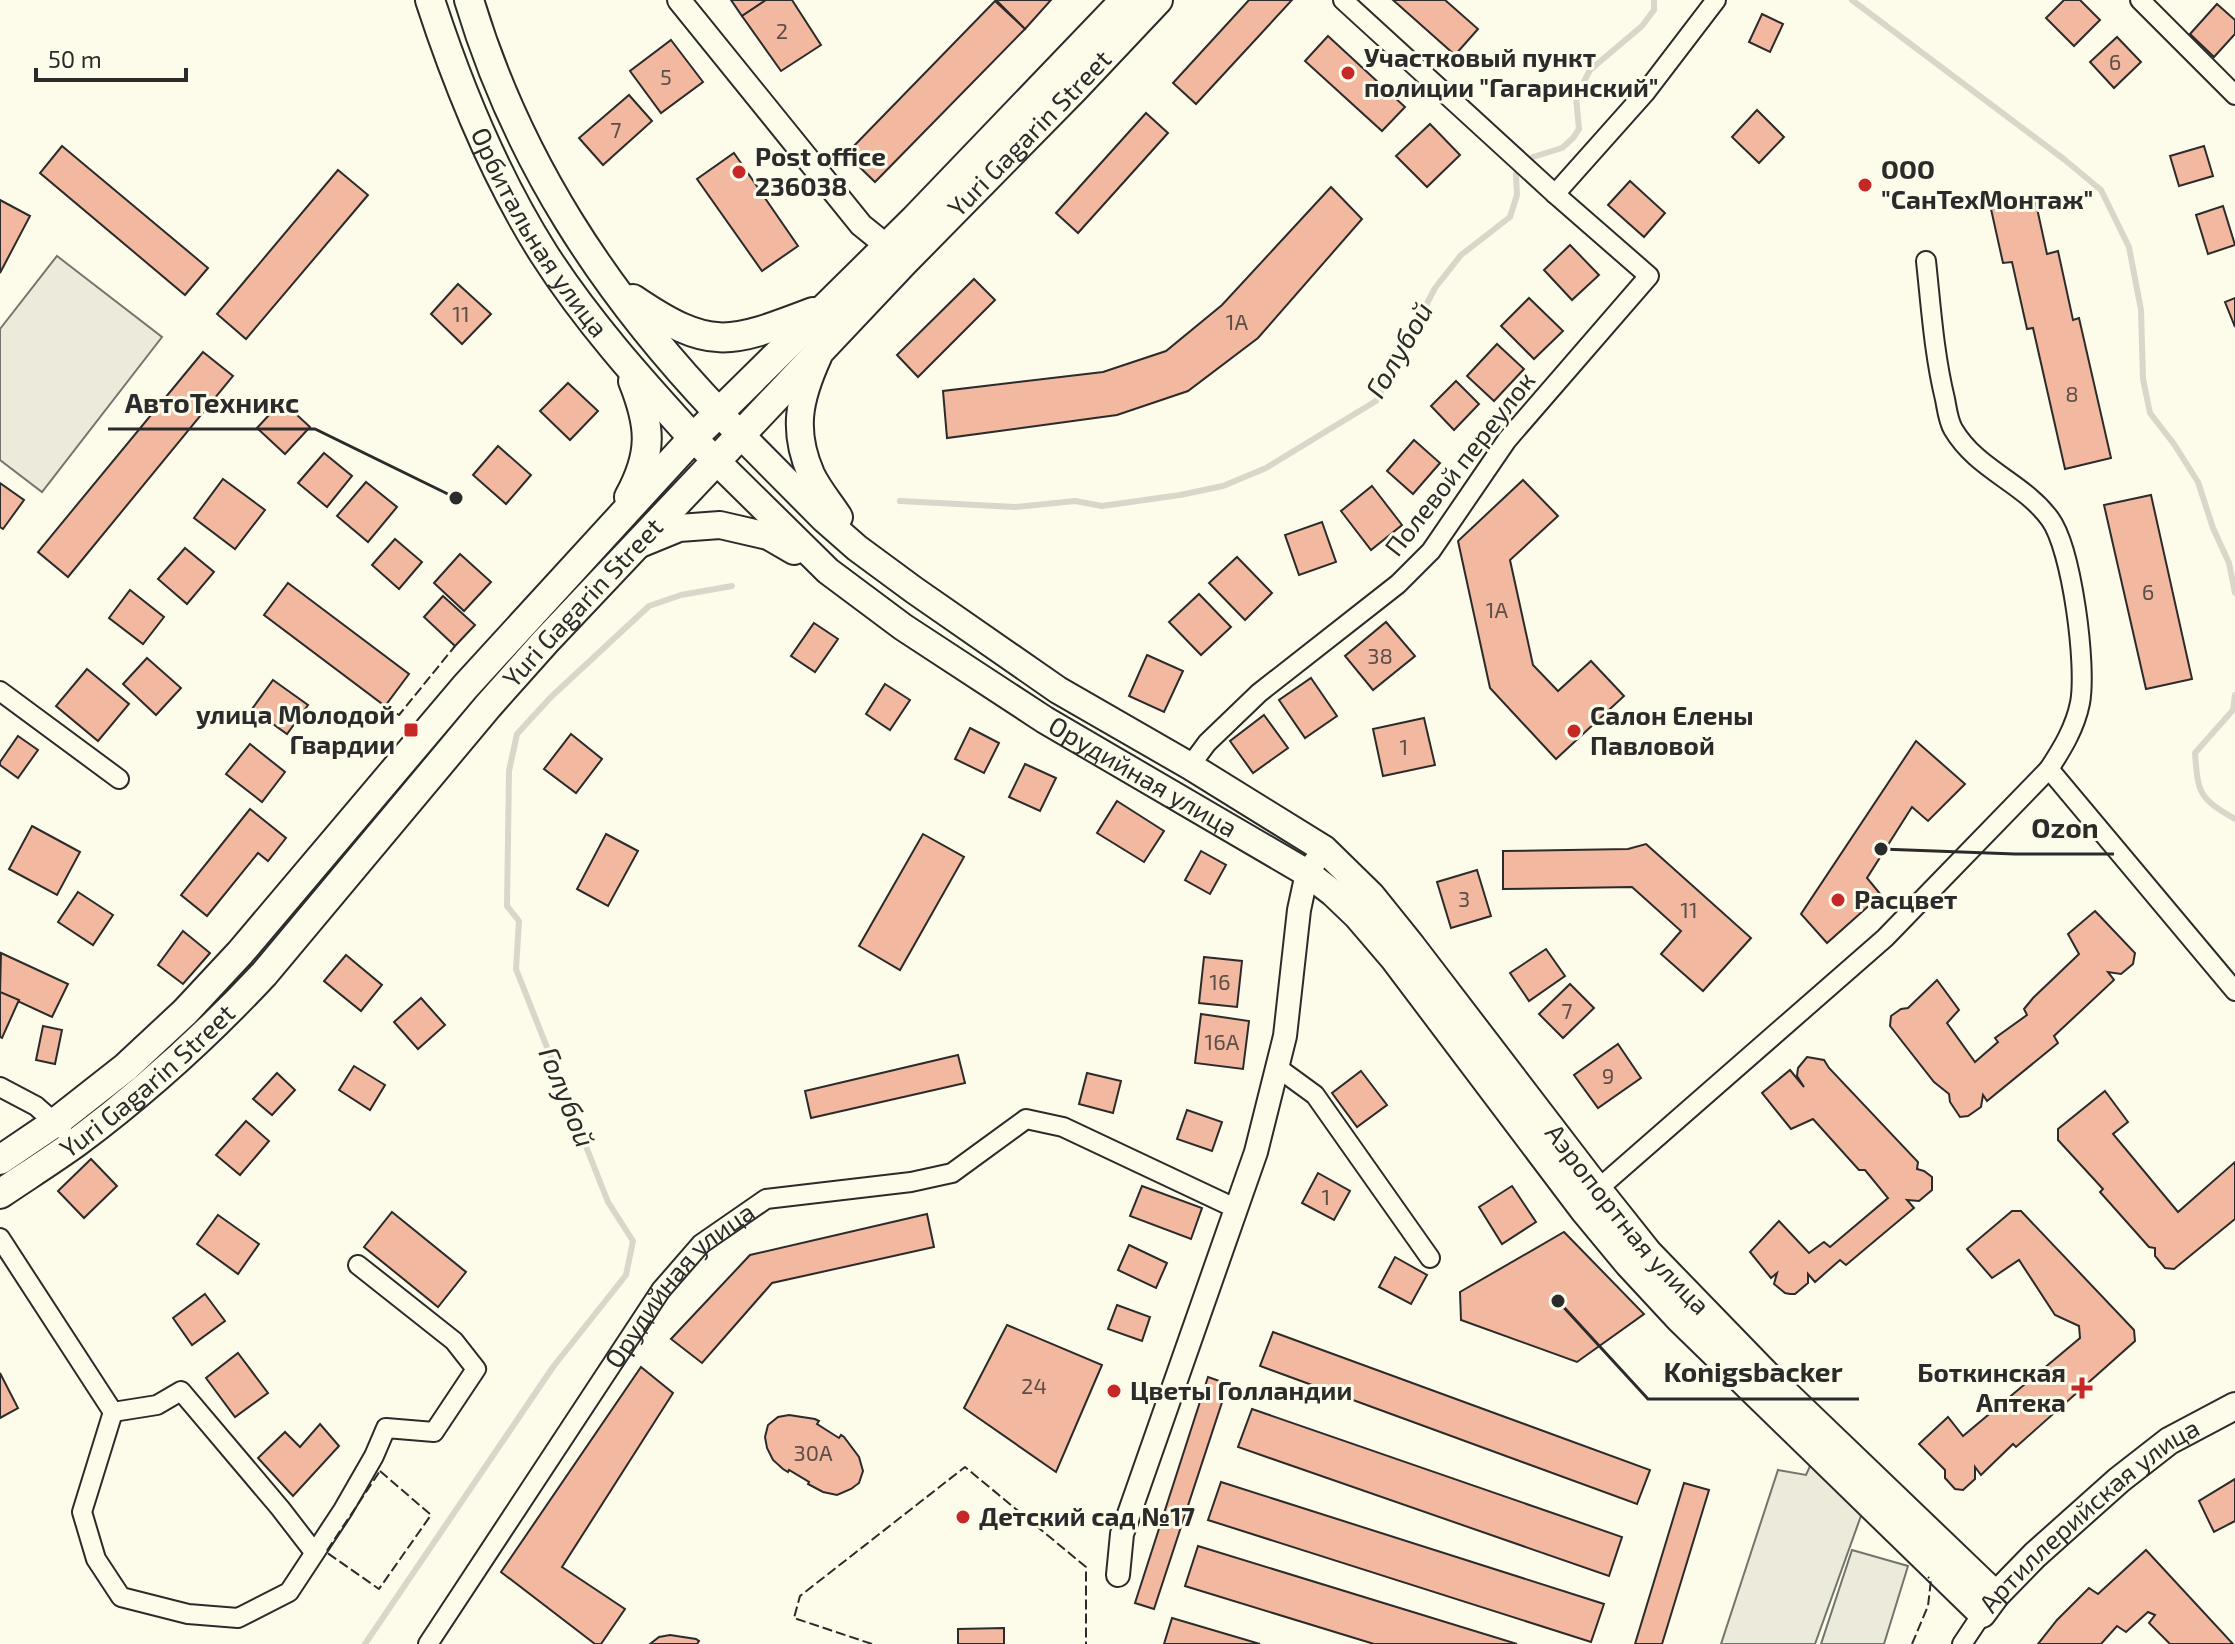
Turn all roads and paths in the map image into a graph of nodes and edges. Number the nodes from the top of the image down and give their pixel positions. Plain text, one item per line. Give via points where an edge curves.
1 (430, 0) edge
2 (469, 0) edge
3 (679, 0) edge
4 (1125, 0) edge
5 (1158, 0) edge
6 (1343, 0) edge
7 (1716, 0) edge
8 (2140, 0) edge
9 (2235, 95) edge
10 (1555, 194) junction
11 (887, 246) junction
12 (1926, 261) dead end
13 (607, 281) junction
14 (825, 307) junction
15 (823, 348) junction
16 (621, 359) junction
17 (718, 412) junction
18 (741, 435) junction
19 (693, 438) junction
20 (715, 461) junction
21 (611, 527) junction
22 (635, 546) junction
23 (857, 548) junction
24 (828, 571) junction
25 (0, 691) edge
26 (1190, 766) junction
27 (2049, 769) junction
28 (119, 779) dead end
29 (1324, 849) junction
30 (1307, 873) junction
31 (2235, 991) edge
32 (1278, 1068) junction
33 (0, 1087) edge
34 (56, 1122) junction
35 (75, 1143) junction
36 (0, 1160) edge
37 (1598, 1189) junction
38 (0, 1194) edge
39 (1237, 1209) junction
40 (0, 1238) edge
41 (1430, 1258) dead end
42 (358, 1265) dead end
43 (2235, 1406) edge
44 (113, 1412) junction
45 (314, 1552) junction
46 (1118, 1575) dead end
47 (1989, 1604) junction
48 (428, 1644) edge
49 (1962, 1644) edge

1 - 16 main road, Орбитальная улица via 466,103 515,206
2 - 13 main road, Орбитальная улица via 529,150
3 - 11 street via 861,225
4 - 11 main road, Yuri Gagarin Street
5 - 15 main road, Yuri Gagarin Street
6 - 10 street
7 - 10 street via 1645,93
8 - 9 street
10 - 26 street, Полевой переулок via 1649,276 1507,440 1431,551 1398,584 1259,693
11 - 14 main road, Yuri Gagarin Street
12 - 27 street via 1951,426 1973,456 2030,496 2052,521 2064,553 2082,663 2080,703 2069,737
13 - 14 main road via 662,319 713,338 763,331
13 - 17 main road, Орбитальная улица
14 - 17 main road, Yuri Gagarin Street
15 - 18 main road, Yuri Gagarin Street
15 - 23 main road via 802,399 804,453 812,476
16 - 19 main road, Орбитальная улица
16 - 21 main road via 642,404 647,452 639,478
17 - 18 main road, Орудийная улица
17 - 19 main road, Yuri Gagarin Street
18 - 20 main road, Yuri Gagarin Street
18 - 23 main road, Орудийная улица
19 - 20 main road, Орудийная улица
19 - 21 main road, Yuri Gagarin Street
20 - 22 main road, Yuri Gagarin Street
20 - 24 main road, Орудийная улица
21 - 34 main road, Yuri Gagarin Street via 465,687 185,1012
22 - 24 main road via 679,528 720,525 768,536
22 - 35 main road, Yuri Gagarin Street via 497,695 238,1002
23 - 26 main road, Орудийная улица via 1058,690
24 - 30 main road, Орудийная улица via 1045,720
25 - 28 street
26 - 29 main road, Орудийная улица
27 - 31 street
27 - 37 street via 1885,938
29 - 30 street
29 - 37 main road, Аэропортная улица via 1371,895
30 - 32 street
30 - 47 main road, Аэропортная улица via 1393,958 1584,1211 1679,1319
32 - 39 street
32 - 41 street via 1315,1095
33 - 34 street
34 - 35 street
34 - 36 main road, Yuri Gagarin Street
35 - 38 main road, Yuri Gagarin Street
37 - 47 main road, Аэропортная улица via 1684,1291
39 - 46 street via 1122,1534
39 - 48 street, Орудийная улица via 1063,1127 1026,1119 952,1173 766,1199 701,1244 661,1290
40 - 44 street
42 - 45 street via 454,1341 476,1369 434,1432 386,1428
43 - 47 main road, Артиллерийская улица via 2169,1441 2119,1480
44 - 45 street via 157,1405 181,1391
44 - 45 street via 82,1512 96,1559 121,1597 188,1614 238,1618 289,1592
47 - 49 street, Артиллерийская улица

